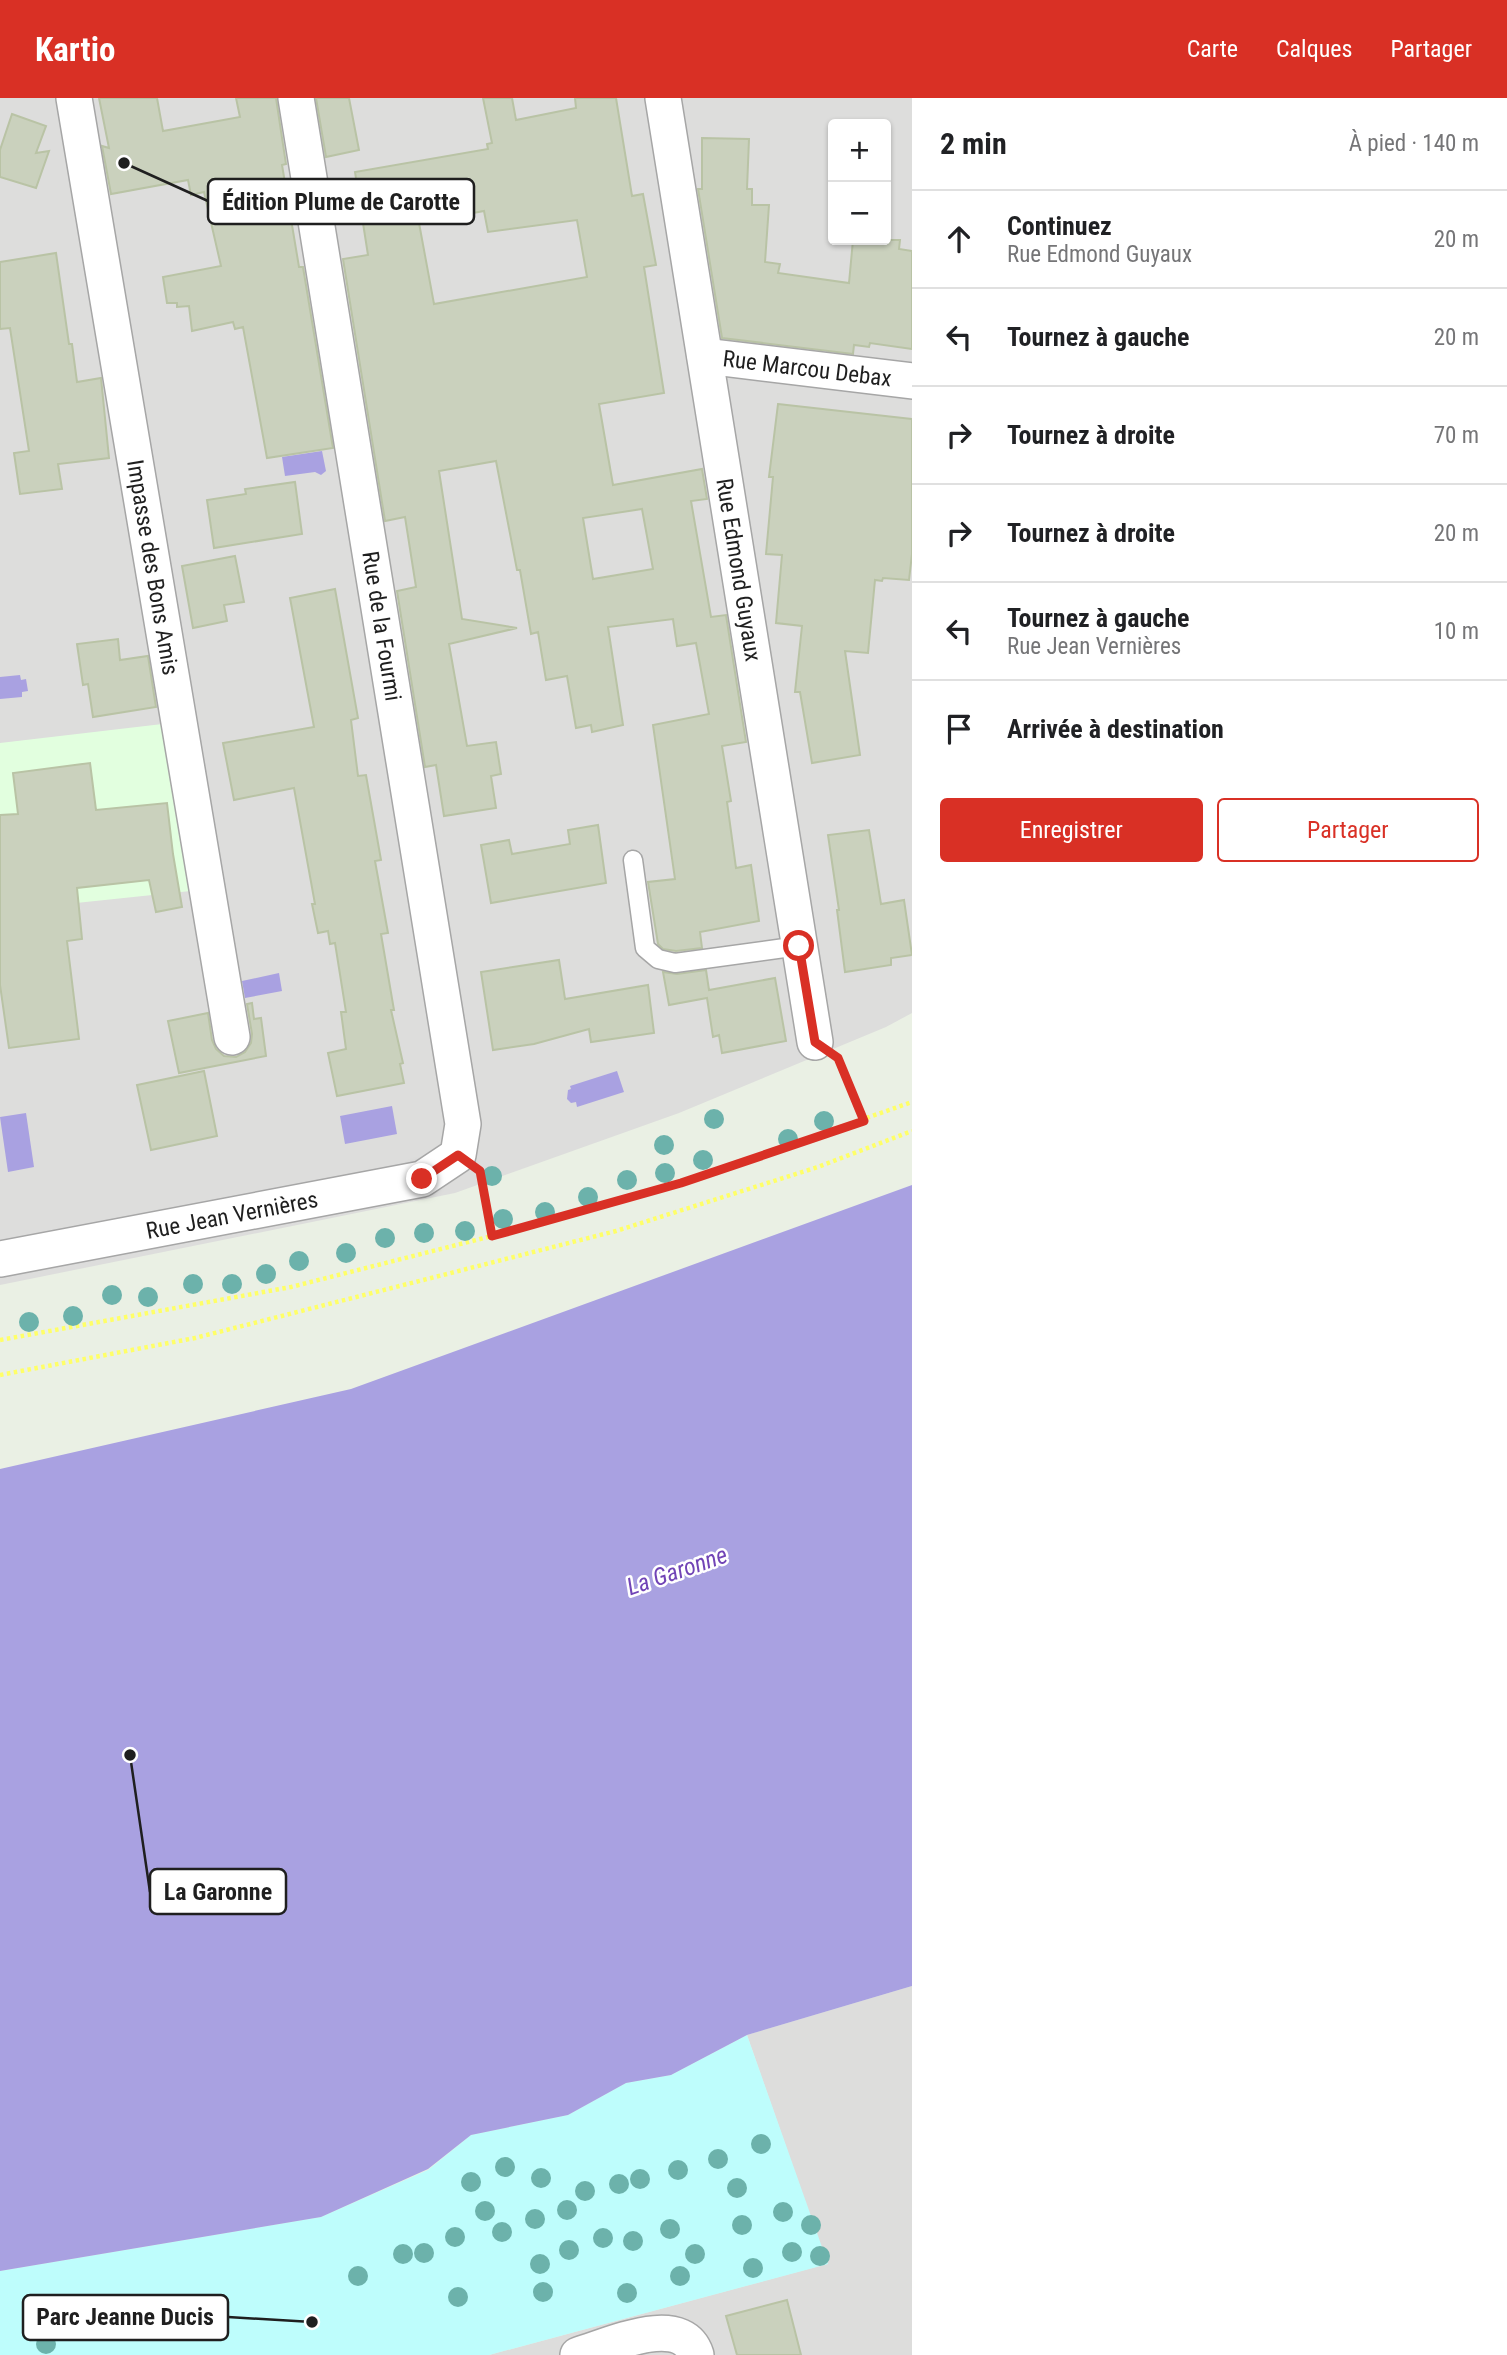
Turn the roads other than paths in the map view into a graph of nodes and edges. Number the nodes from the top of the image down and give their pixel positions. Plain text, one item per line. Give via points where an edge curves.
1 (74, 98) edge
2 (296, 98) edge
3 (663, 98) edge
4 (705, 356) junction
5 (912, 381) edge
6 (633, 860) dead end
7 (799, 946) junction
8 (232, 1037) dead end
9 (815, 1042) road end
10 (458, 1155) joint
11 (0, 1259) edge
12 (578, 2355) edge
13 (696, 2355) edge

1 - 8 street, Impasse des Bons Amis
2 - 10 street, Rue de la Fourmi via 463,1124
3 - 4 street, Rue Edmond Guyaux
4 - 5 street, Rue Marcou Debax
4 - 7 street, Rue Edmond Guyaux
6 - 7 lane via 645,948 658,958 676,963
7 - 9 street, Rue Edmond Guyaux
10 - 11 street, Rue Jean Vernières via 422,1179
12 - 13 street via 656,2332 681,2336 693,2345

